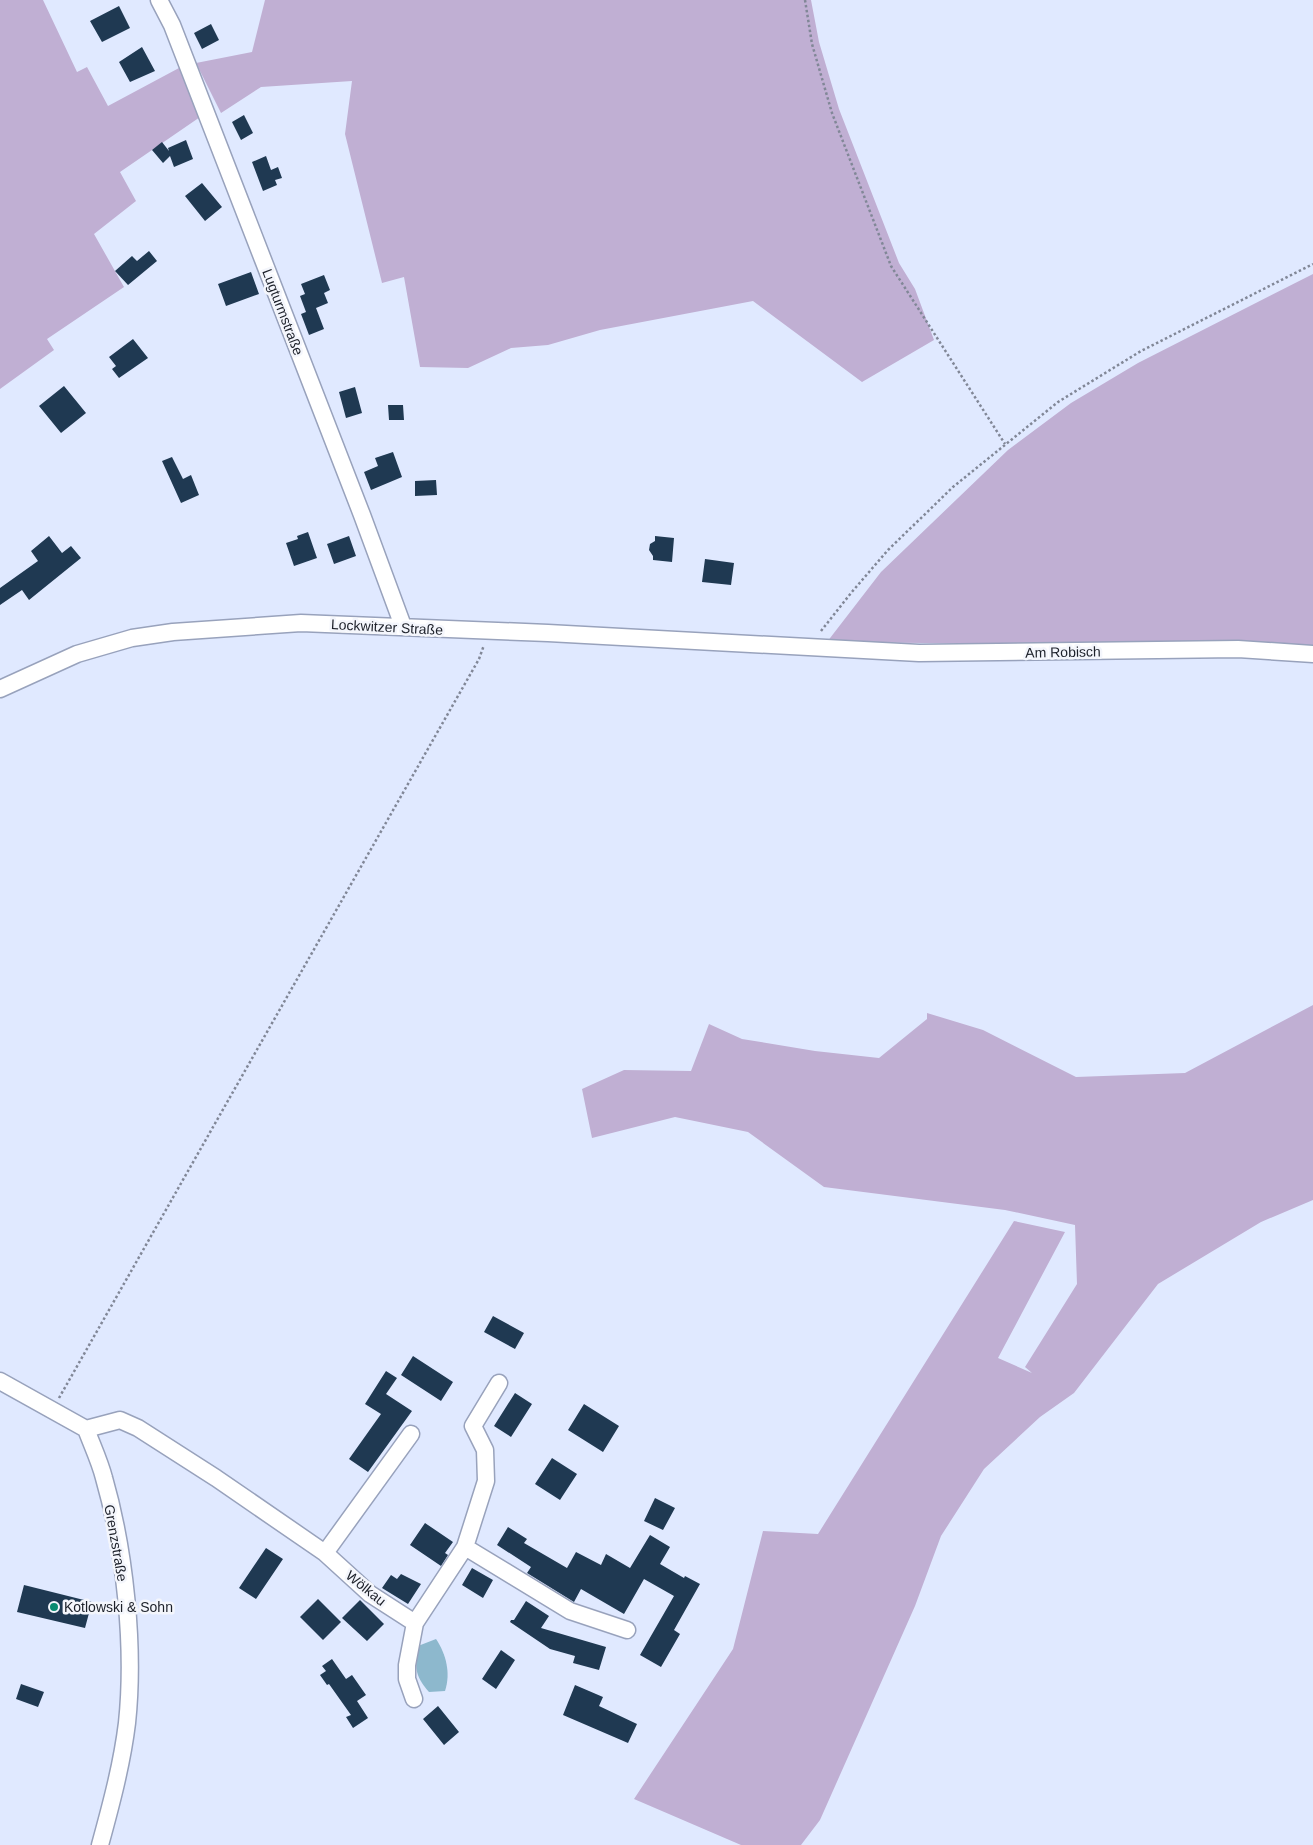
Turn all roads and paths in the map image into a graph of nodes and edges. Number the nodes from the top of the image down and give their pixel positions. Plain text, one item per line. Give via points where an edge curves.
1 (159, 0) edge
2 (805, 0) edge
3 (1313, 264) edge
4 (1005, 444) junction
5 (403, 626) junction
6 (488, 632) junction
7 (784, 645) joint
8 (812, 646) junction
9 (1313, 654) edge
10 (0, 689) edge
11 (0, 1381) edge
12 (499, 1383) dead end
13 (52, 1410) junction
14 (86, 1429) junction
15 (411, 1434) dead end
16 (465, 1547) junction
17 (325, 1553) junction
18 (415, 1623) junction
19 (627, 1630) dead end
20 (414, 1699) dead end
21 (100, 1845) edge

1 - 5 street, Lugturmstraße via 180,44
2 - 4 path via 812,44 832,113 891,266
3 - 4 path via 1141,351 1058,402
4 - 8 path via 952,487 888,550
5 - 6 street, Lockwitzer Straße
5 - 10 street, Lockwitzer Straße via 301,623 132,638 78,654
6 - 7 street, Lockwitzer Straße
6 - 13 path via 479,659
7 - 8 street, Am Robisch
8 - 9 street, Am Robisch via 919,653 1238,649
11 - 13 street
12 - 16 street via 473,1426 485,1450 486,1481
13 - 14 street
14 - 17 street, Wölkau via 120,1420 138,1428
14 - 21 street, Grenzstraße via 104,1478 121,1557 130,1652 127,1723
15 - 17 street
16 - 18 street
16 - 19 street via 570,1611
17 - 18 street, Wölkau via 370,1594
18 - 20 street via 407,1665 407,1680

